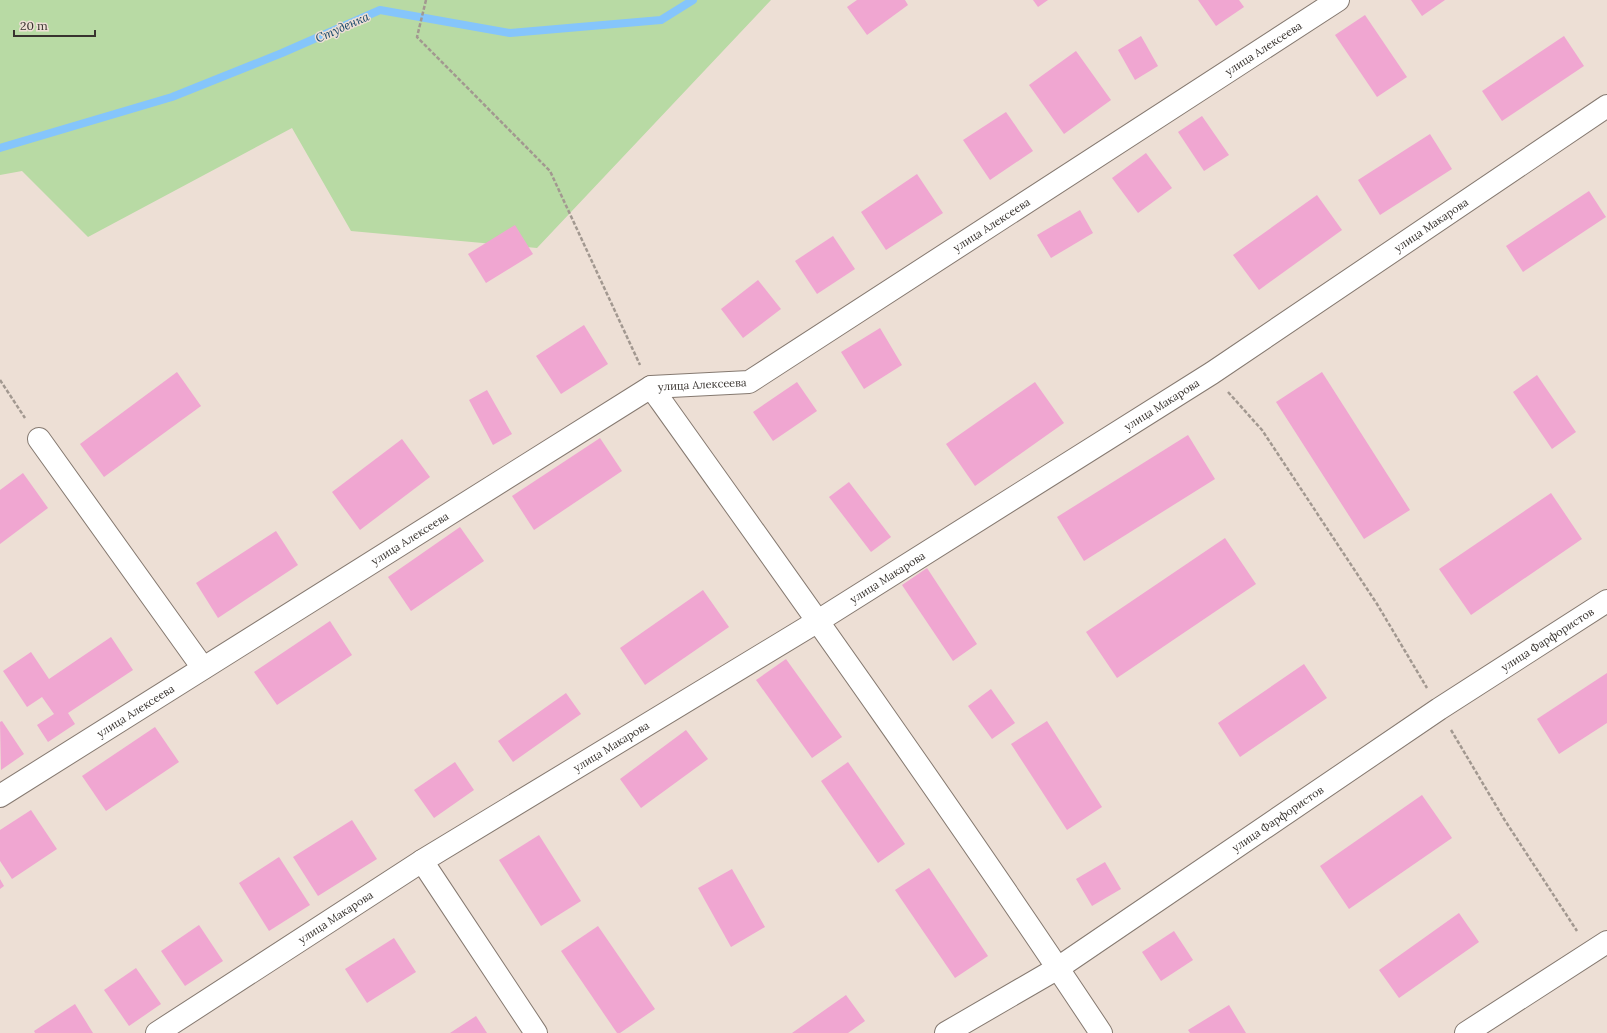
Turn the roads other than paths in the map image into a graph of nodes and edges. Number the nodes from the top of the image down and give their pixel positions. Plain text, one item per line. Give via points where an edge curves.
1 (1338, 0) edge
2 (1607, 106) edge
3 (651, 387) junction
4 (39, 439) road end
5 (1607, 602) edge
6 (818, 621) junction
7 (203, 668) junction
8 (0, 796) edge
9 (422, 861) junction
10 (1599, 947) edge
11 (1058, 968) junction
12 (157, 1033) edge
13 (536, 1033) edge
14 (946, 1033) edge
15 (1100, 1033) edge
16 (1466, 1033) edge

1 - 3 street, улица Алексеева via 749,382
2 - 6 street, улица Макарова via 1212,373
3 - 6 street
3 - 7 street, улица Алексеева
4 - 7 street
5 - 11 street, улица Фарфористов via 1439,710
6 - 9 street, улица Макарова
6 - 11 street
7 - 8 street, улица Алексеева
9 - 12 street, улица Макарова
9 - 13 street
10 - 16 street
11 - 14 street, улица Фарфористов
11 - 15 street

